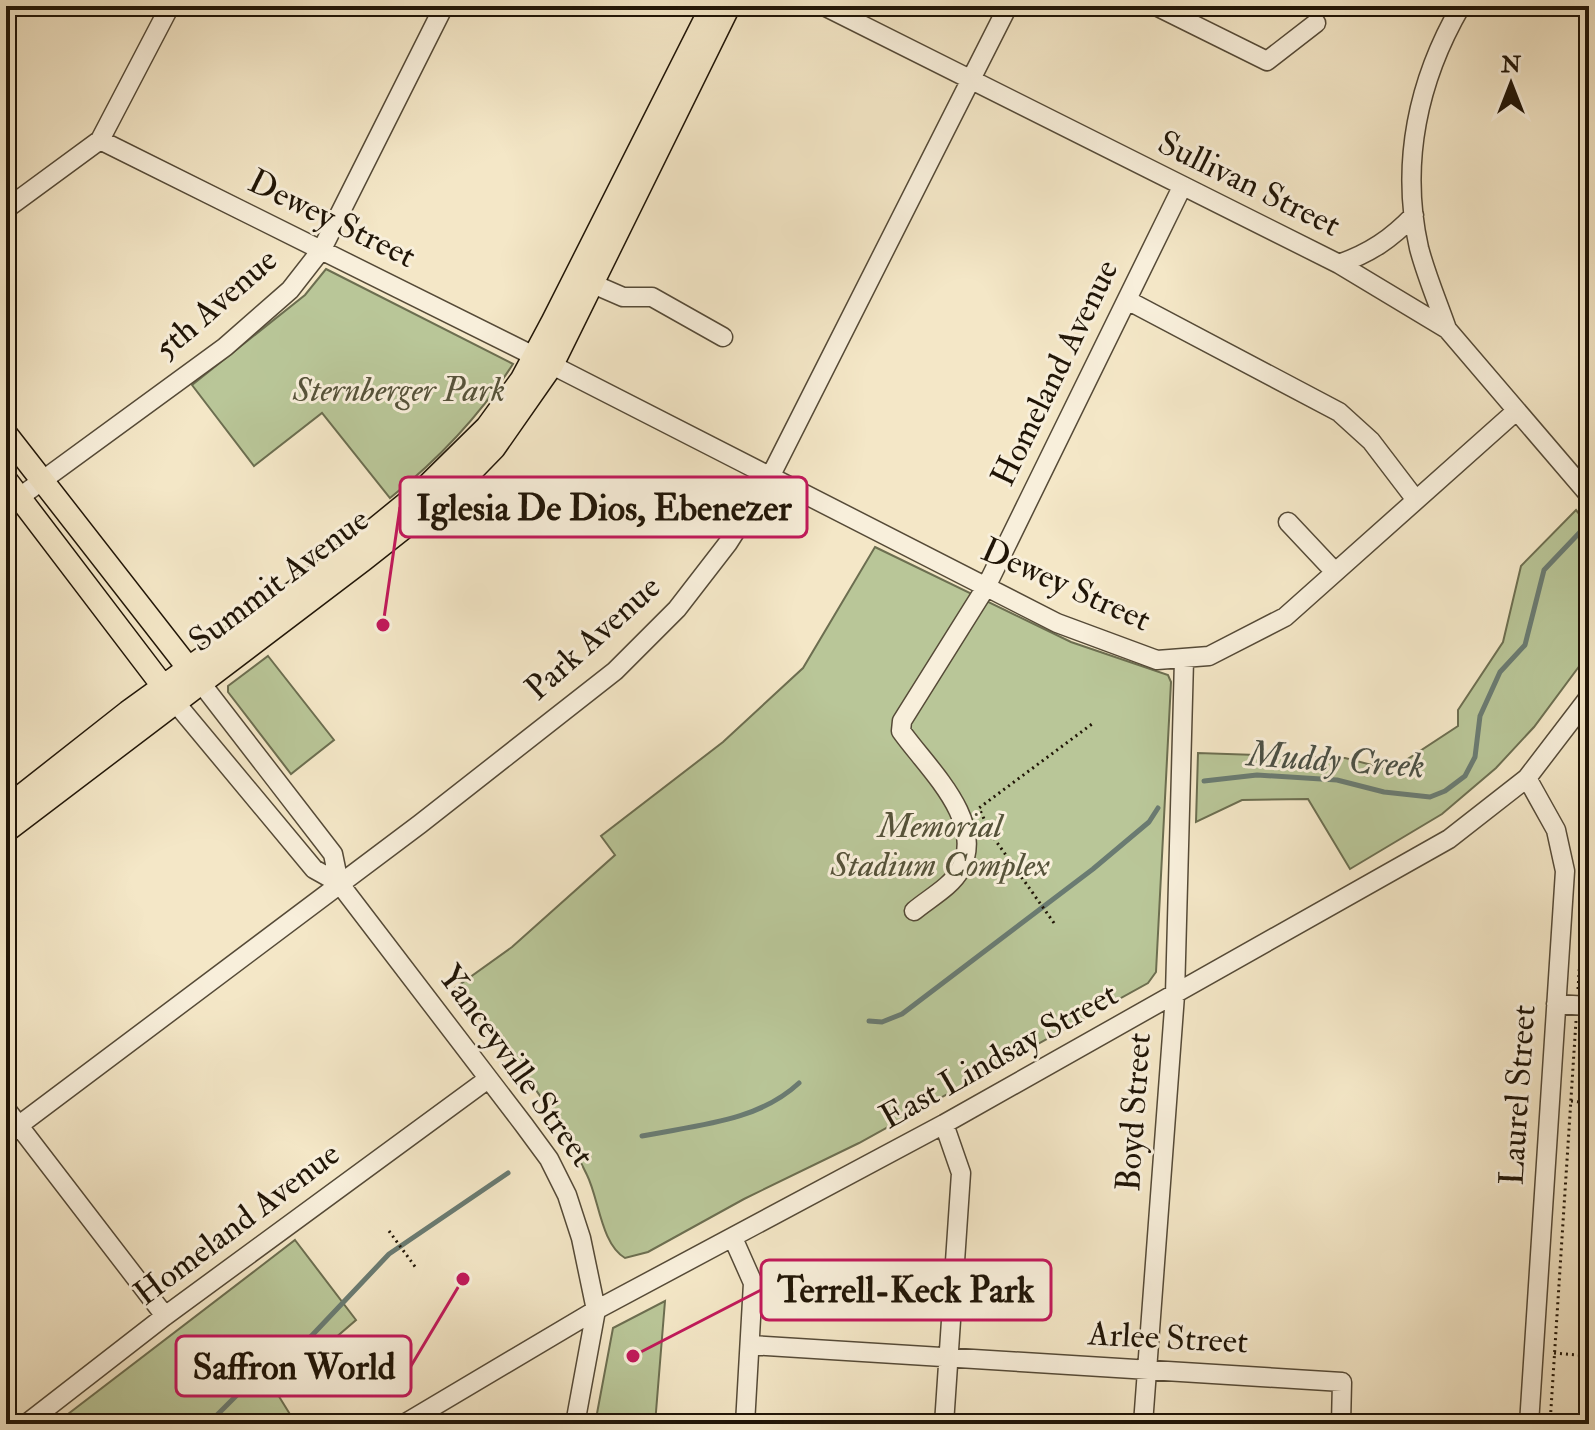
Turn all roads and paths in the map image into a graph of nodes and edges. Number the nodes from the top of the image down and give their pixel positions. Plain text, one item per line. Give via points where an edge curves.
1 (170, 6) edge
2 (444, 6) edge
3 (712, 6) edge
4 (729, 6) edge
5 (824, 6) edge
6 (1008, 6) edge
7 (1156, 6) edge
8 (1461, 6) edge
9 (1316, 23) dead end
10 (969, 80) junction
11 (100, 140) junction
12 (1182, 187) junction
13 (6, 209) edge
14 (1414, 215) junction
15 (322, 249) junction
16 (1339, 264) junction
17 (593, 284) junction
18 (1127, 300) junction
19 (1447, 329) junction
20 (723, 337) dead end
21 (543, 361) junction
22 (1515, 412) junction
23 (6, 434) edge
24 (770, 477) junction
25 (41, 480) junction
26 (1587, 487) edge
27 (10, 495) edge
28 (1416, 500) junction
29 (1288, 522) dead end
30 (1335, 572) junction
31 (986, 587) junction
32 (1184, 660) junction
33 (195, 676) junction
34 (170, 694) junction
35 (1589, 697) edge
36 (1092, 724) dead end
37 (1527, 778) junction
38 (6, 808) edge
39 (1589, 820) edge
40 (6, 831) edge
41 (339, 883) junction
42 (914, 911) dead end
43 (1054, 923) dead end
44 (1175, 995) junction
45 (1556, 1004) junction
46 (1583, 1006) edge
47 (488, 1079) junction
48 (1571, 1101) junction
49 (1589, 1103) edge
50 (6, 1109) edge
51 (944, 1124) junction
52 (12, 1131) edge
53 (389, 1231) dead end
54 (733, 1238) junction
55 (416, 1268) dead end
56 (596, 1310) junction
57 (165, 1316) junction
58 (750, 1345) junction
59 (1554, 1353) junction
60 (1589, 1356) edge
61 (948, 1357) junction
62 (1146, 1369) junction
63 (26, 1424) edge
64 (404, 1424) edge
65 (575, 1424) edge
66 (745, 1424) edge
67 (944, 1424) edge
68 (1143, 1424) edge
69 (1341, 1424) edge
70 (1529, 1424) edge
71 (1550, 1424) edge

1 - 11 street
2 - 15 street, 5th Avenue
3 - 21 main road, Summit Avenue
4 - 17 main road, Summit Avenue
5 - 10 street, Sullivan Street
6 - 10 street, Park Avenue
7 - 9 street via 1267,61
8 - 14 street via 1433,63 1416,120
10 - 12 street, Sullivan Street
10 - 24 street, Park Avenue
11 - 13 street
11 - 15 street, Dewey Street
12 - 16 street, Sullivan Street
12 - 18 street, Homeland Avenue
14 - 16 street via 1393,237
14 - 19 street
15 - 21 street, Dewey Street
15 - 25 street, 5th Avenue via 290,290 225,347
16 - 19 street, Sullivan Street
17 - 20 street via 623,297 652,297
17 - 21 main road, Summit Avenue
18 - 28 street via 1339,412 1371,441
18 - 31 street, Homeland Avenue
19 - 22 street, Sullivan Street
21 - 24 street, Dewey Street
21 - 33 main road, Summit Avenue via 459,459
22 - 26 street, Sullivan Street
22 - 28 street, Dewey Street
23 - 25 main road, Yanceyville Street
24 - 31 street, Dewey Street
24 - 41 street, Park Avenue via 677,609 627,660
25 - 27 street, 5th Avenue
25 - 33 main road, Yanceyville Street
27 - 34 main road, Yanceyville Street
28 - 30 street, Dewey Street
29 - 30 street
30 - 32 street, Dewey Street via 1285,617 1230,647
31 - 32 street, Dewey Street via 1134,653
31 - 42 street, Homeland Avenue via 902,721 901,731 961,814 967,831 960,871
32 - 44 street, Boyd Street
33 - 34 main road, Summit Avenue
33 - 41 street, Yanceyville Street via 333,854
34 - 38 main road, Summit Avenue
34 - 40 main road, Summit Avenue
34 - 41 street, Yanceyville Street via 314,869
35 - 37 street, East Lindsay Street
36 - 43 path via 979,808 991,834
37 - 44 street, East Lindsay Street via 1449,839
37 - 45 street, Laurel Street via 1556,830 1565,871
39 - 46 path
41 - 47 street, Yanceyville Street
41 - 52 street, Park Avenue
44 - 51 street, East Lindsay Street
44 - 62 street, Boyd Street
45 - 46 street
45 - 70 street, Laurel Street
46 - 48 path
47 - 56 street, Yanceyville Street via 560,1178 581,1238
47 - 57 street, Homeland Avenue
48 - 49 path
48 - 59 path
50 - 52 street
51 - 54 street, East Lindsay Street
51 - 61 street via 961,1173
52 - 57 street
53 - 55 path
54 - 56 street, East Lindsay Street
54 - 58 street via 753,1283
56 - 64 street, East Lindsay Street
56 - 65 street
57 - 63 street, Homeland Avenue
58 - 61 street, Arlee Street
58 - 66 street
59 - 60 path
59 - 71 path
61 - 62 street, Arlee Street
61 - 67 street
62 - 68 street, Boyd Street
62 - 69 street, Arlee Street via 1342,1382

